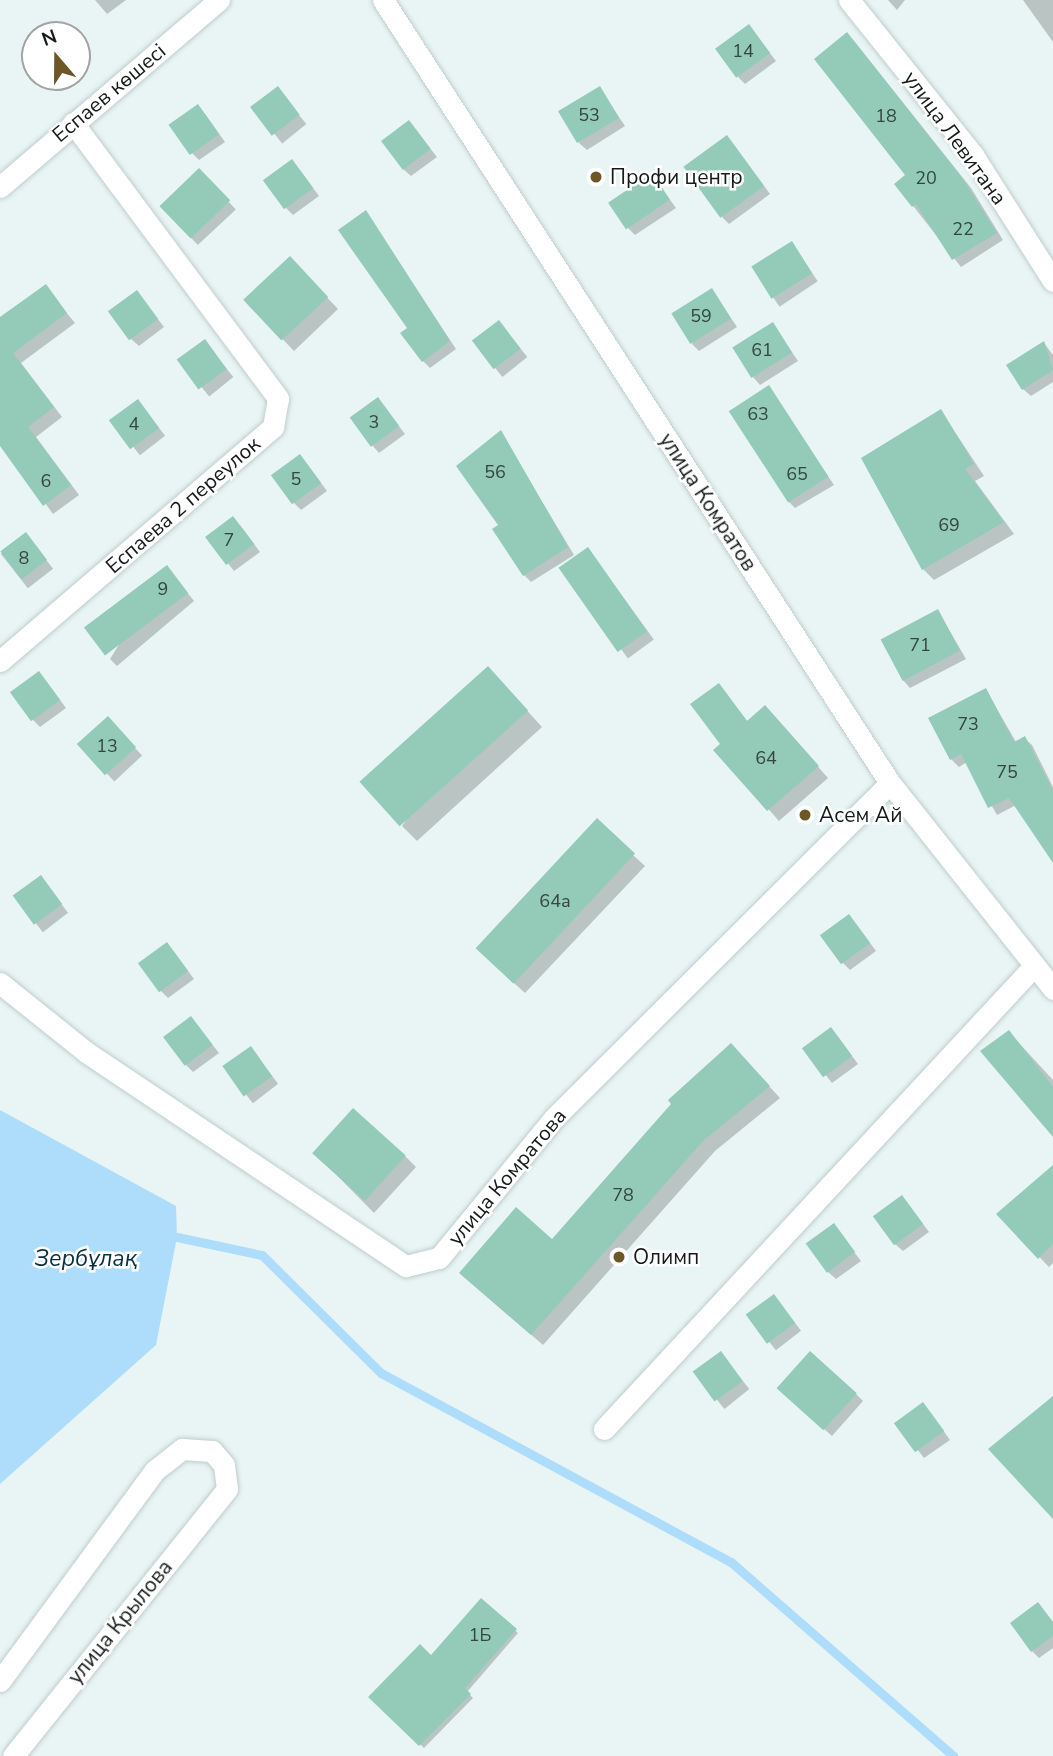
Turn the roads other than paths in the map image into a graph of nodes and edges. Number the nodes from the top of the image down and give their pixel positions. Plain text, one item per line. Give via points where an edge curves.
1 (219, 0) edge
2 (383, 0) edge
3 (849, 0) edge
4 (73, 123) junction
5 (0, 187) edge
6 (1053, 281) edge
7 (0, 661) edge
8 (890, 783) junction
9 (1034, 966) junction
10 (0, 983) edge
11 (1053, 989) edge
12 (604, 1429) dead end
13 (0, 1681) edge
14 (13, 1756) edge

1 - 4 street, Еспаев көшесі
2 - 8 street, улица Комратов
3 - 6 street, улица Левитана via 973,155
4 - 5 street, Еспаев көшесі
4 - 7 street, Еспаева 2 переулок via 278,398 273,428
8 - 9 street, улица Комратов
8 - 10 street, улица Комратова via 554,1118 439,1258 406,1266 86,1052
9 - 11 street, улица Комратов
9 - 12 street
13 - 14 street, улица Крылова via 154,1471 182,1449 212,1451 224,1465 227,1489

